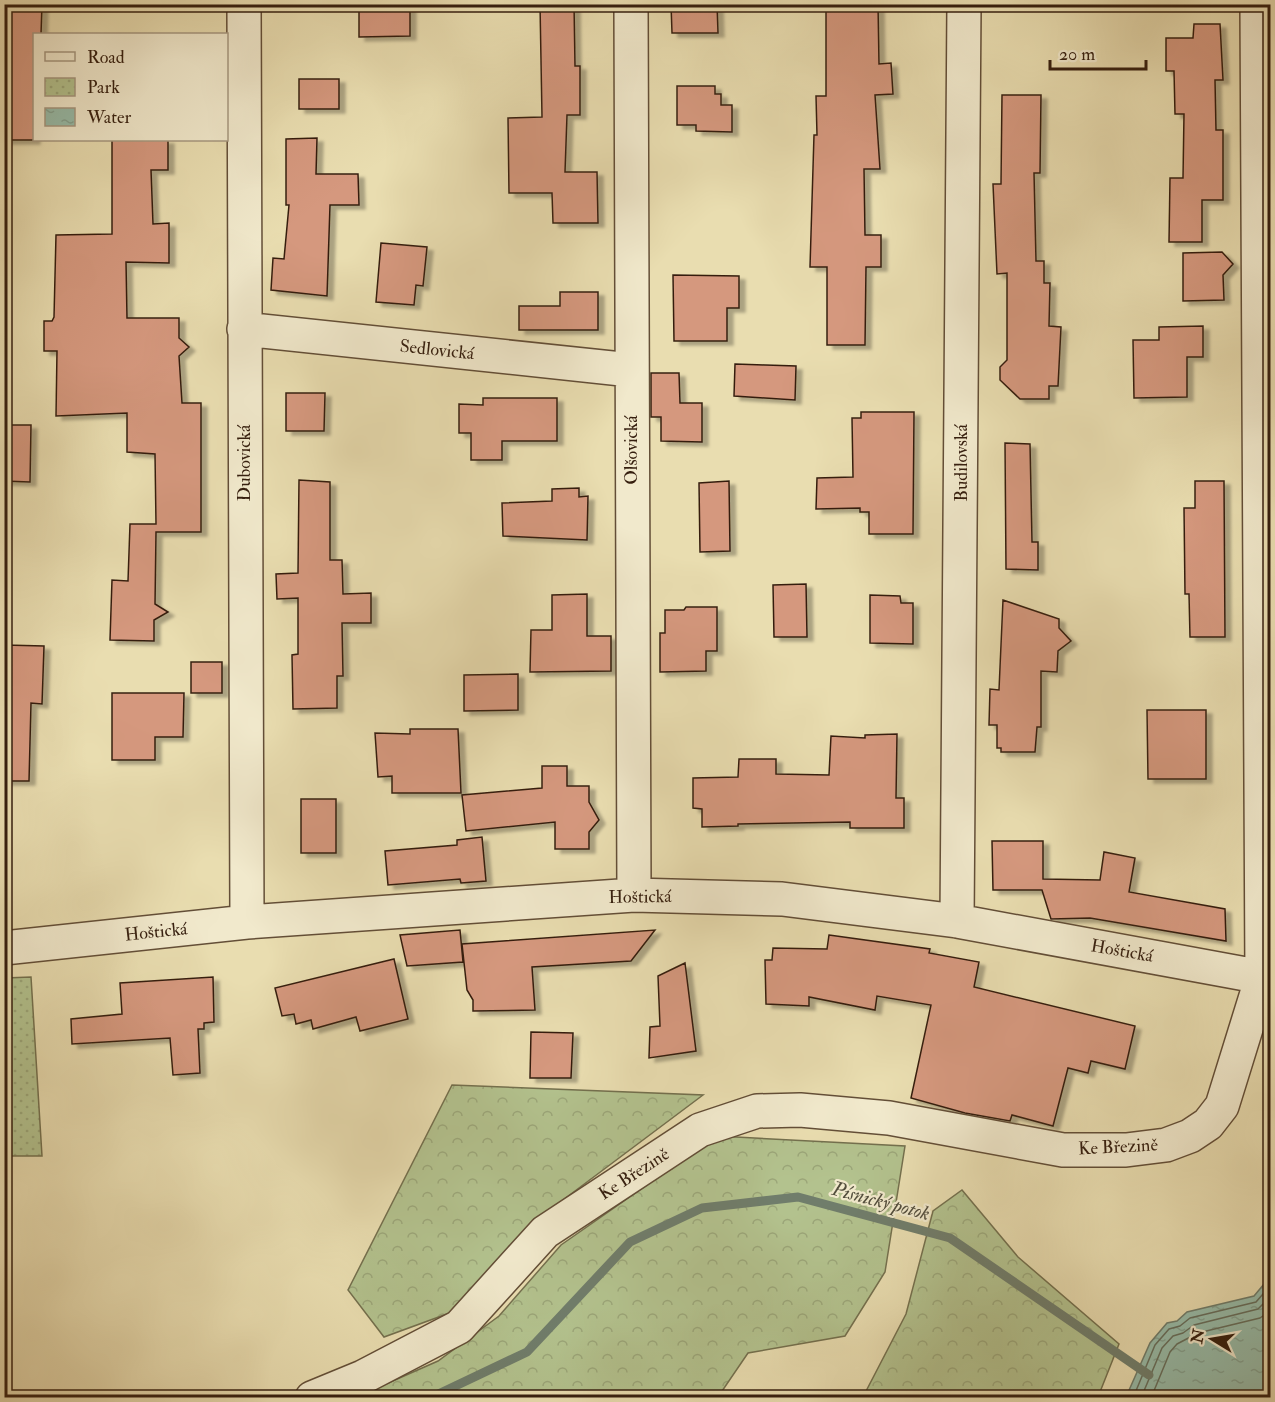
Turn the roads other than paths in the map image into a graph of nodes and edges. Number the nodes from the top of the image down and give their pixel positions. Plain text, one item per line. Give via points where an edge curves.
1 (244, 4) edge
2 (631, 4) edge
3 (964, 4) edge
4 (1257, 4) edge
5 (244, 329) junction
6 (631, 370) junction
7 (634, 895) junction
8 (957, 921) junction
9 (247, 922) junction
10 (4, 948) edge
11 (1266, 979) edge
12 (312, 1398) edge

1 - 5 street, Dubovická
2 - 6 street, Olšovická
3 - 8 street, Budilovská
4 - 11 street, Ke Březině
5 - 6 street, Sedlovická
5 - 9 street, Dubovická
6 - 7 street, Olšovická
7 - 8 street, Hoštická via 782,899
7 - 9 street, Hoštická
8 - 11 street, Hoštická
9 - 10 street, Hoštická
11 - 12 street, Ke Březině via 1222,1106 1208,1124 1190,1136 1166,1145 1126,1150 1062,1150 889,1118 800,1110 757,1111 700,1130 545,1232 459,1327 363,1377

